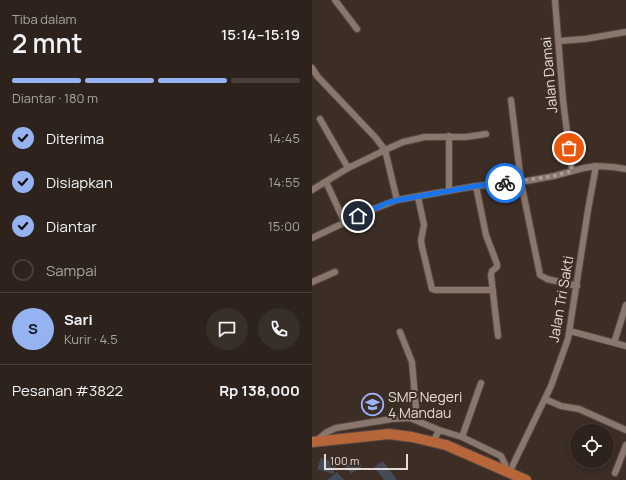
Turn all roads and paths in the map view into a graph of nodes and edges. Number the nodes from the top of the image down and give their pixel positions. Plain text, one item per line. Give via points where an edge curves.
1 (335, 0) edge
2 (555, 0) edge
3 (357, 29) dead end
4 (626, 32) edge
5 (559, 41) junction
6 (312, 68) edge
7 (510, 100) dead end
8 (320, 119) dead end
9 (486, 134) dead end
10 (449, 136) junction
11 (385, 150) junction
12 (596, 166) junction
13 (348, 168) junction
14 (626, 169) edge
15 (572, 171) junction
16 (326, 182) junction
17 (521, 182) junction
18 (476, 186) junction
19 (312, 190) edge
20 (449, 190) junction
21 (418, 197) junction
22 (398, 200) junction
23 (345, 222) junction
24 (312, 238) edge
25 (335, 272) dead end
26 (312, 282) edge
27 (577, 286) junction
28 (493, 290) junction
29 (626, 305) edge
30 (570, 331) junction
31 (400, 332) dead end
32 (498, 336) dead end
33 (614, 343) junction
34 (626, 346) edge
35 (482, 383) dead end
36 (545, 399) junction
37 (417, 420) junction
38 (439, 430) junction
39 (626, 430) edge
40 (462, 437) junction
41 (314, 442) edge
42 (433, 442) junction
43 (626, 445) edge
44 (507, 472) junction
45 (615, 473) dead end
46 (526, 480) edge

1 - 3 street
2 - 5 street, Jalan Damai
4 - 5 street
5 - 15 street, Jalan Damai
6 - 11 street
7 - 17 street
8 - 13 street
9 - 10 street
10 - 11 street via 425,137 403,142
10 - 20 street
11 - 13 street
11 - 22 street
12 - 14 street
12 - 15 street
12 - 27 street, Jalan Tri Sakti
13 - 16 street
15 - 17 street
16 - 19 street
16 - 23 street
17 - 18 street
17 - 27 street via 540,275
18 - 20 street
18 - 28 street via 486,235 497,264 491,273
20 - 21 street
21 - 22 street
21 - 28 street via 424,225 422,247 432,289
22 - 23 street
23 - 24 street
25 - 26 street
27 - 30 street, Jalan Tri Sakti
28 - 32 street
29 - 33 street
30 - 33 street
30 - 36 street, Jalan Tri Sakti
31 - 37 street via 412,362
33 - 34 street
35 - 40 street
36 - 39 street via 561,406 579,409
36 - 44 street, Jalan Tri Sakti
37 - 38 street
37 - 41 street via 392,418 336,428
38 - 40 street
38 - 42 street
40 - 44 street via 501,456
41 - 42 highway via 389,434
42 - 44 highway via 446,445
43 - 45 street
44 - 46 highway

